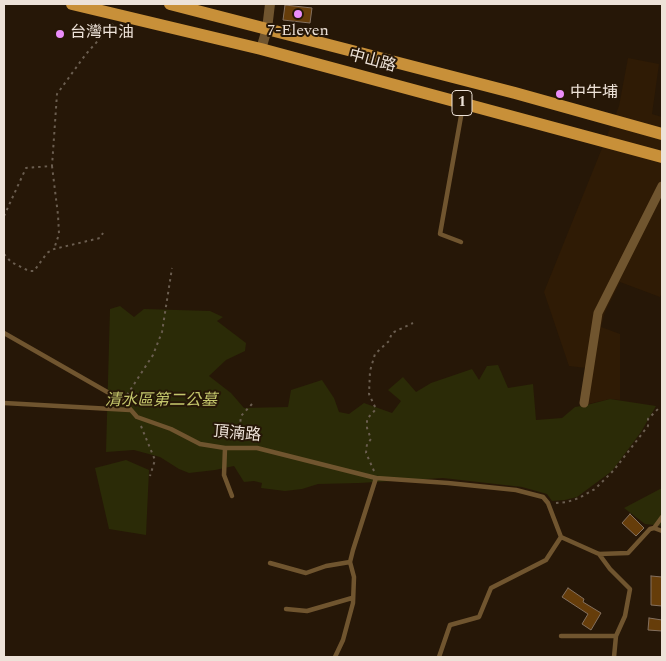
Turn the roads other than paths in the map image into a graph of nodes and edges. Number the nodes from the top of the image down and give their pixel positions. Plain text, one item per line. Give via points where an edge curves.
1 (72, 4) edge
2 (170, 4) edge
3 (270, 4) edge
4 (267, 29) junction
5 (261, 48) junction
6 (463, 103) junction
7 (662, 134) edge
8 (662, 157) edge
9 (662, 186) edge
10 (461, 242) dead end
11 (4, 333) edge
12 (4, 403) edge
13 (584, 403) dead end
14 (130, 410) junction
15 (225, 448) junction
16 (376, 478) junction
17 (232, 496) dead end
18 (662, 517) edge
19 (654, 528) junction
20 (662, 531) edge
21 (561, 538) junction
22 (599, 554) junction
23 (350, 562) junction
24 (270, 563) dead end
25 (352, 598) junction
26 (286, 609) dead end
27 (560, 636) dead end
28 (616, 636) junction
29 (335, 657) edge
30 (438, 657) edge
31 (614, 657) edge

1 - 5 main road, 中山路 / 1
2 - 4 main road, 中山路 / 1
3 - 4 street
4 - 5 street
4 - 7 main road, 中山路 / 1
5 - 6 main road, 中山路 / 1
6 - 8 main road, 中山路 / 1
6 - 10 lane via 440,234
9 - 13 street via 598,313
11 - 14 lane, 頂湳路 via 124,402
12 - 14 lane
14 - 15 lane, 頂湳路 via 137,417 200,444
15 - 16 lane, 頂湳路 via 257,448
15 - 17 lane via 224,476
16 - 21 lane, 頂湳路 via 516,490 543,497
16 - 23 lane
18 - 19 lane
19 - 20 lane
19 - 22 lane via 628,553
21 - 22 lane
21 - 30 lane via 546,560 491,588 479,617 450,625
22 - 28 lane via 630,589 626,616
23 - 24 lane via 306,572
23 - 25 lane via 354,577
25 - 26 lane via 307,610
25 - 29 lane via 343,640
27 - 28 lane
28 - 31 lane

